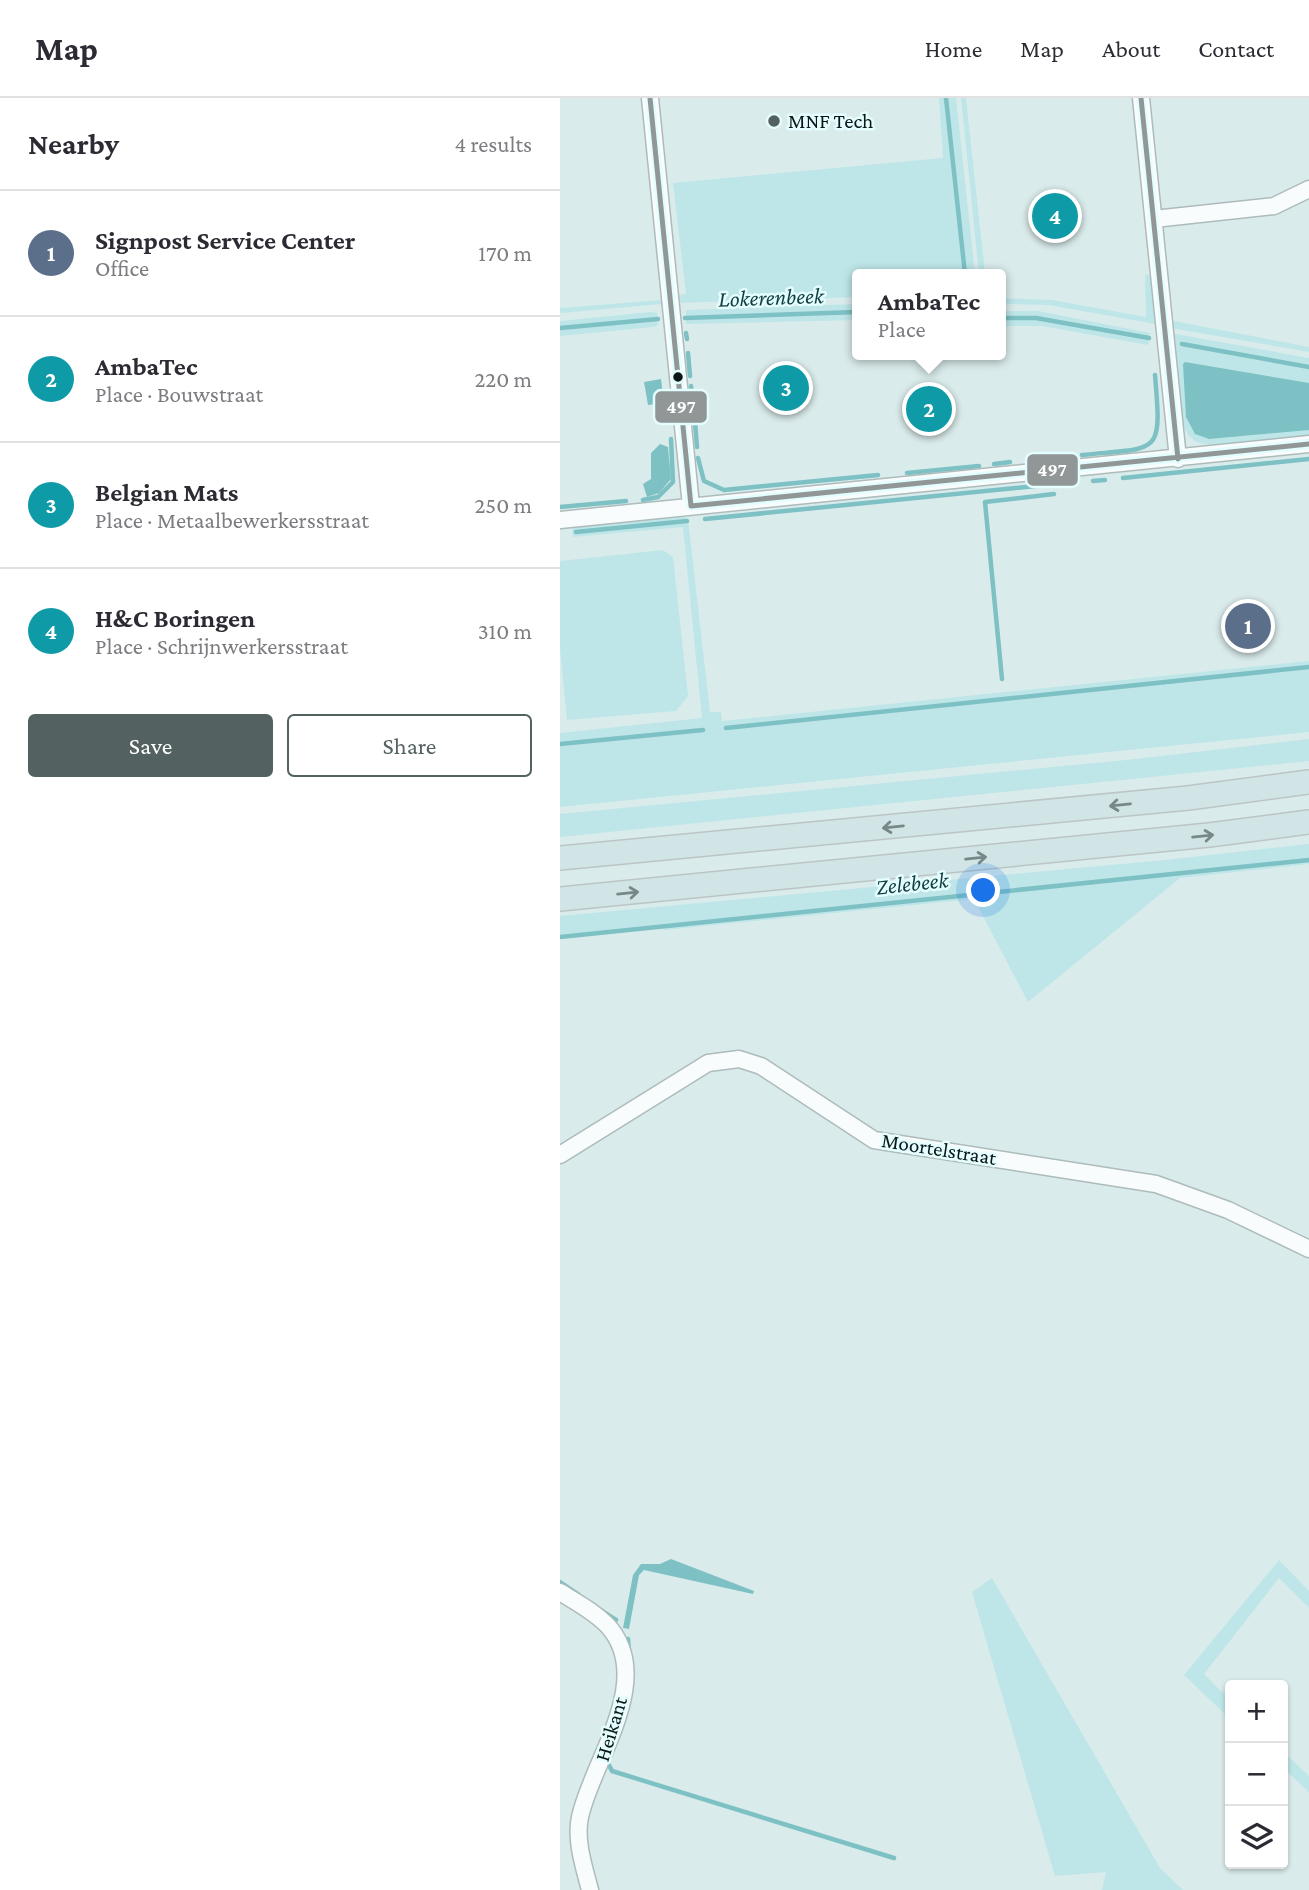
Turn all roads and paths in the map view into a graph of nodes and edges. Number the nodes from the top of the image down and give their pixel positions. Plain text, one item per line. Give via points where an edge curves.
1 (650, 98) edge
2 (1141, 98) edge
3 (1309, 190) edge
4 (1154, 219) junction
5 (1309, 444) edge
6 (1178, 459) junction
7 (691, 506) junction
8 (560, 520) edge
9 (1309, 782) edge
10 (1309, 822) edge
11 (560, 858) edge
12 (560, 899) edge
13 (560, 1155) edge
14 (1309, 1249) edge
15 (560, 1592) edge
16 (590, 1890) edge

1 - 7 street
2 - 4 street
3 - 4 street via 1274,206
4 - 6 street
5 - 6 street
6 - 7 street
7 - 8 street
9 -> 11 highway via 1160,801
12 -> 10 highway
13 - 14 street, Moortelstraat via 708,1063 739,1059 761,1066 874,1140 1156,1184 1228,1210
15 - 16 street, Heikant via 607,1625 622,1646 624,1664 619,1712 579,1818

